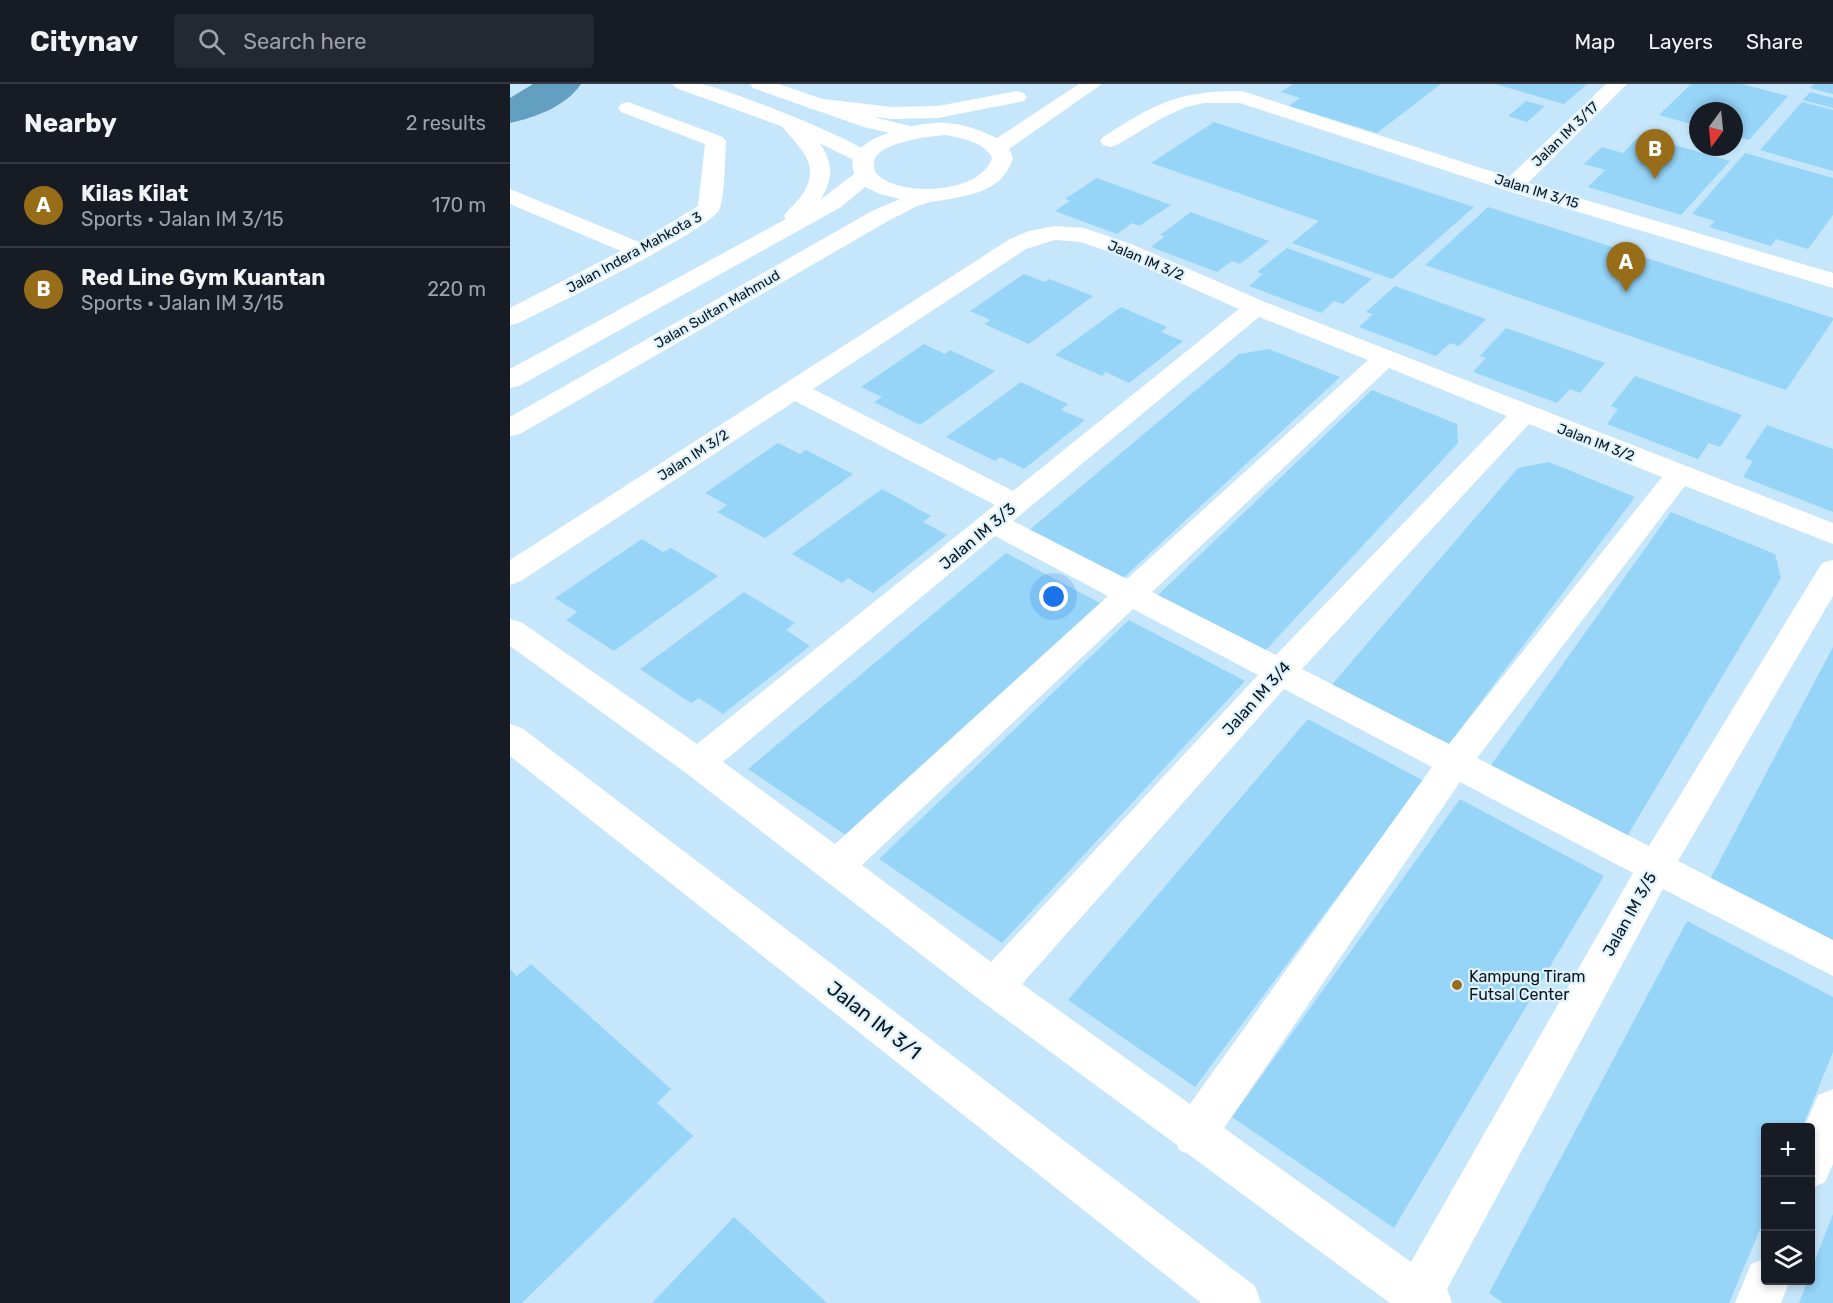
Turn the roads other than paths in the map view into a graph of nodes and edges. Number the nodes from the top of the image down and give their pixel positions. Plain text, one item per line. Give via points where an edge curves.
1 (683, 84) edge
2 (760, 84) edge
3 (1092, 84) edge
4 (1261, 84) edge
5 (1617, 84) edge
6 (1242, 97) junction
7 (815, 104) junction
8 (628, 108) dead end
9 (788, 121) junction
10 (946, 129) junction
11 (911, 132) junction
12 (1110, 141) dead end
13 (997, 147) junction
14 (865, 167) junction
15 (1513, 184) junction
16 (927, 195) junction
17 (510, 196) edge
18 (780, 230) junction
19 (640, 251) junction
20 (1833, 281) edge
21 (1256, 308) junction
22 (510, 318) edge
23 (1385, 358) junction
24 (510, 380) edge
25 (794, 390) junction
26 (1524, 414) junction
27 (510, 428) edge
28 (1679, 474) junction
29 (1004, 514) junction
30 (1833, 534) edge
31 (1833, 570) edge
32 (510, 574) edge
33 (1131, 595) junction
34 (510, 630) edge
35 (1280, 672) junction
36 (510, 737) edge
37 (698, 763) junction
38 (1453, 764) junction
39 (836, 866) junction
40 (1656, 866) junction
41 (1833, 958) edge
42 (994, 987) junction
43 (1833, 1109) edge
44 (1194, 1135) junction
45 (1815, 1154) edge
46 (1765, 1285) edge
47 (1423, 1299) edge
48 (1238, 1303) edge
49 (1758, 1303) edge

1 - 9 street
2 - 7 street
3 - 13 street
4 - 6 street
5 - 15 street, Jalan IM 3/17
6 - 12 street, Jalan IM 3/15 via 1184,101 1161,110
6 - 15 street, Jalan IM 3/15
7 - 10 street via 892,113 938,112 1025,93
7 - 11 street
8 - 19 street, Jalan Indera Mahkota 3 via 716,141 709,208
9 - 14 street via 838,142
9 - 18 street via 806,138 820,160 821,183
10 - 11 street
10 - 13 street via 968,132
11 - 14 street via 875,147
13 - 16 street via 1002,157 999,168 988,179 950,193
14 - 16 street via 874,184 888,190
14 - 18 street via 832,202
15 - 20 street, Jalan IM 3/15
16 - 27 street, Jalan Sultan Mahmud via 880,216
17 - 19 street
18 - 24 street
19 - 22 street, Jalan Indera Mahkota 3
21 - 23 street, Jalan IM 3/2
21 - 25 street, Jalan IM 3/2 via 1084,235 1037,236 1010,249
21 - 29 street, Jalan IM 3/3
23 - 26 street, Jalan IM 3/2
23 - 33 street
25 - 29 street
25 - 32 street, Jalan IM 3/2
26 - 28 street, Jalan IM 3/2
26 - 35 street, Jalan IM 3/4
28 - 30 street, Jalan IM 3/2
28 - 38 street
29 - 33 street
29 - 37 street, Jalan IM 3/3
31 - 40 street, Jalan IM 3/5
33 - 35 street
33 - 39 street
34 - 37 street
35 - 38 street
35 - 42 street, Jalan IM 3/4
36 - 48 street, Jalan IM 3/1
37 - 39 street
38 - 40 street
38 - 44 street
39 - 42 street
40 - 41 street
40 - 47 street, Jalan IM 3/5
42 - 44 street
43 - 45 street
44 - 47 street
46 - 49 street

